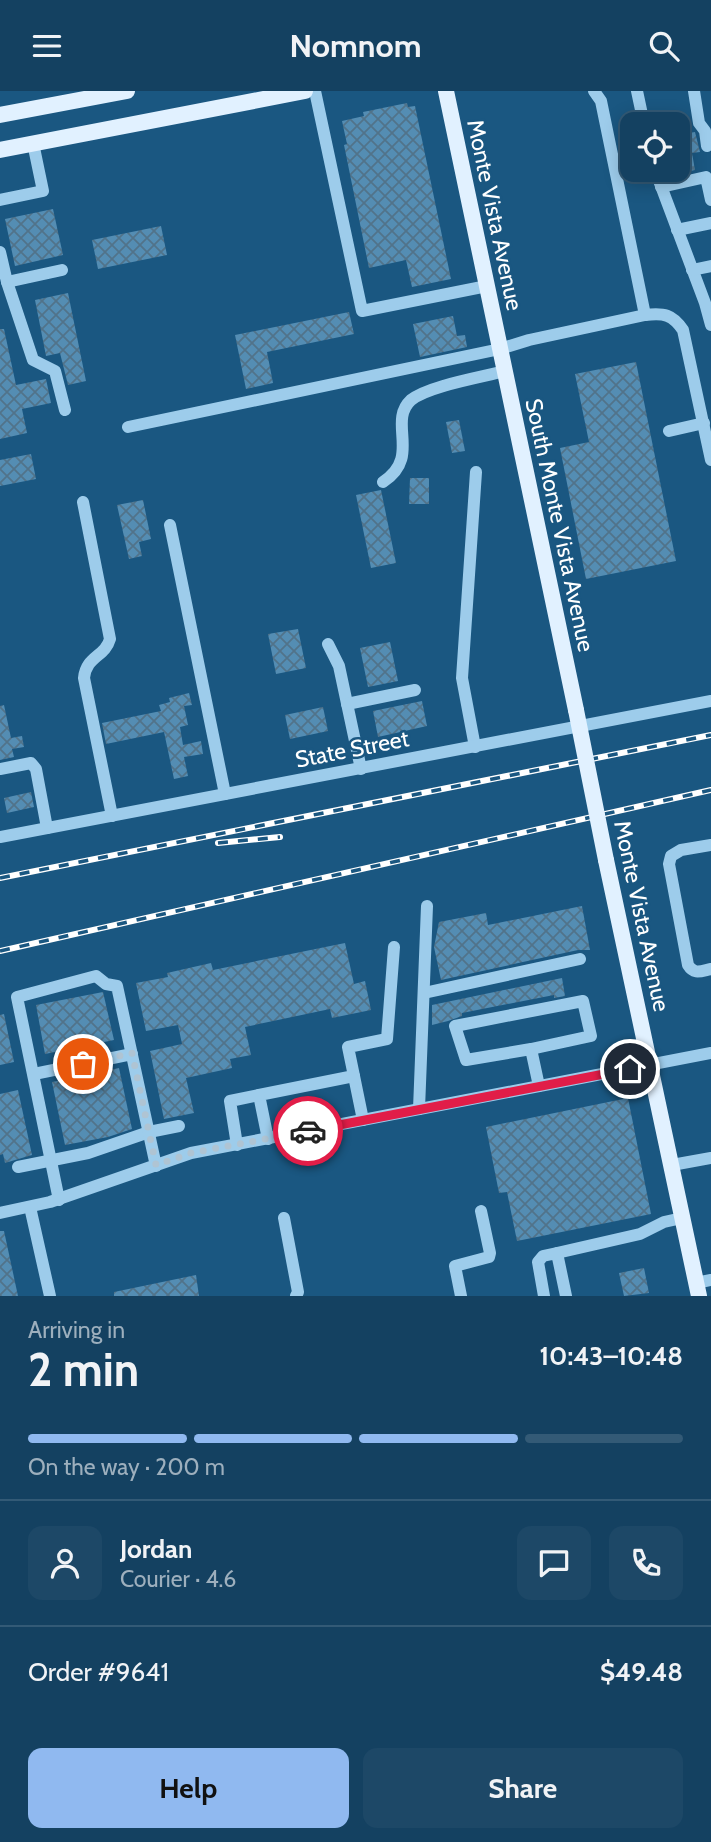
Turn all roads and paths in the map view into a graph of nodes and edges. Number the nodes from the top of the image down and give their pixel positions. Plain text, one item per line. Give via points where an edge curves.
1 (127, 91) edge
2 (305, 91) edge
3 (315, 91) edge
4 (446, 91) edge
5 (594, 91) edge
6 (637, 91) edge
7 (694, 91) edge
8 (641, 112) edge
9 (0, 115) edge
10 (33, 143) junction
11 (707, 146) dead end
12 (0, 150) edge
13 (659, 182) edge
14 (661, 187) junction
15 (0, 200) edge
16 (711, 200) edge
17 (711, 223) edge
18 (677, 230) junction
19 (0, 252) edge
20 (711, 266) edge
21 (62, 270) dead end
22 (692, 270) junction
23 (7, 282) junction
24 (487, 286) junction
25 (645, 314) junction
26 (711, 325) edge
27 (500, 349) junction
28 (505, 371) junction
29 (65, 410) dead end
30 (704, 423) junction
31 (128, 427) dead end
32 (669, 431) dead end
33 (711, 460) edge
34 (476, 472) dead end
35 (383, 482) dead end
36 (83, 502) dead end
37 (170, 525) dead end
38 (328, 644) dead end
39 (415, 690) dead end
40 (711, 701) edge
41 (347, 704) junction
42 (576, 710) joint
43 (475, 747) junction
44 (0, 769) edge
45 (361, 769) junction
46 (225, 795) junction
47 (112, 816) junction
48 (47, 828) junction
49 (0, 837) edge
50 (711, 845) edge
51 (427, 906) dead end
52 (394, 947) dead end
53 (580, 960) dead end
54 (711, 969) edge
55 (424, 993) junction
56 (531, 1049) junction
57 (132, 1053) junction
58 (711, 1053) edge
59 (651, 1064) junction
60 (34, 1074) junction
61 (355, 1076) junction
62 (539, 1086) junction
63 (259, 1095) junction
64 (419, 1109) junction
65 (363, 1120) junction
66 (179, 1126) dead end
67 (149, 1132) junction
68 (268, 1139) junction
69 (237, 1145) junction
70 (711, 1158) edge
71 (51, 1160) junction
72 (156, 1165) junction
73 (672, 1165) junction
74 (18, 1167) dead end
75 (59, 1199) junction
76 (30, 1207) junction
77 (481, 1211) dead end
78 (0, 1213) edge
79 (284, 1218) dead end
80 (682, 1218) junction
81 (557, 1252) junction
82 (702, 1286) edge
83 (50, 1296) edge
84 (296, 1296) edge
85 (461, 1296) edge
86 (544, 1296) edge
87 (566, 1296) edge

1 - 9 main road
2 - 10 main road
3 - 24 street via 362,311
4 - 24 main road, Monte Vista Avenue
5 - 25 street via 601,101
6 - 8 street
7 - 11 street
10 - 12 main road
10 - 15 street via 43,191
13 - 14 street
14 - 16 street via 706,177
14 - 18 street
17 - 18 street
18 - 22 street
19 - 23 street
20 - 22 street
21 - 23 street
22 - 26 street
23 - 29 street via 33,360 55,371
24 - 27 main road, Monte Vista Avenue
25 - 27 street
25 - 30 street via 675,318 683,330
27 - 28 main road, South Monte Vista Avenue
27 - 31 street
28 - 35 street via 426,391 405,406 403,460
28 - 42 main road, South Monte Vista Avenue
30 - 32 street
30 - 33 street
34 - 43 street via 462,678
36 - 47 street via 110,639 108,647 89,662 84,678
37 - 46 street
38 - 41 street via 339,666
39 - 41 street
40 - 43 street, State Street
41 - 45 street
42 - 59 main road, Monte Vista Avenue, bridge
43 - 45 street, State Street
44 - 48 street via 31,763 36,769
45 - 46 street, State Street
46 - 47 street, State Street
47 - 48 street, State Street
48 - 49 street, State Street
50 - 54 street via 681,850 671,856 669,864 688,965 697,972
51 - 55 street
52 - 61 street via 387,1039 348,1047
53 - 55 street
55 - 64 street
56 - 56 street via 591,1036 583,1001 454,1026 466,1060
56 - 62 street
57 - 60 street
57 - 60 street via 117,986 96,976 17,997
57 - 67 street
58 - 59 street
59 - 62 street
59 - 73 main road, Monte Vista Avenue
60 - 71 street
61 - 63 street
61 - 65 street
62 - 64 street
63 - 68 street
63 - 69 street via 230,1101
64 - 65 street
65 - 68 street
66 - 67 street
67 - 71 street
67 - 72 street
68 - 69 street
69 - 72 street
70 - 73 street
71 - 74 street
71 - 75 street
72 - 75 street
73 - 80 main road, Monte Vista Avenue
75 - 76 street
76 - 78 street
76 - 83 street
77 - 85 street via 490,1253 455,1266
79 - 84 street
80 - 81 street via 640,1234
80 - 82 main road, Monte Vista Avenue
81 - 86 street via 538,1262
81 - 87 street

